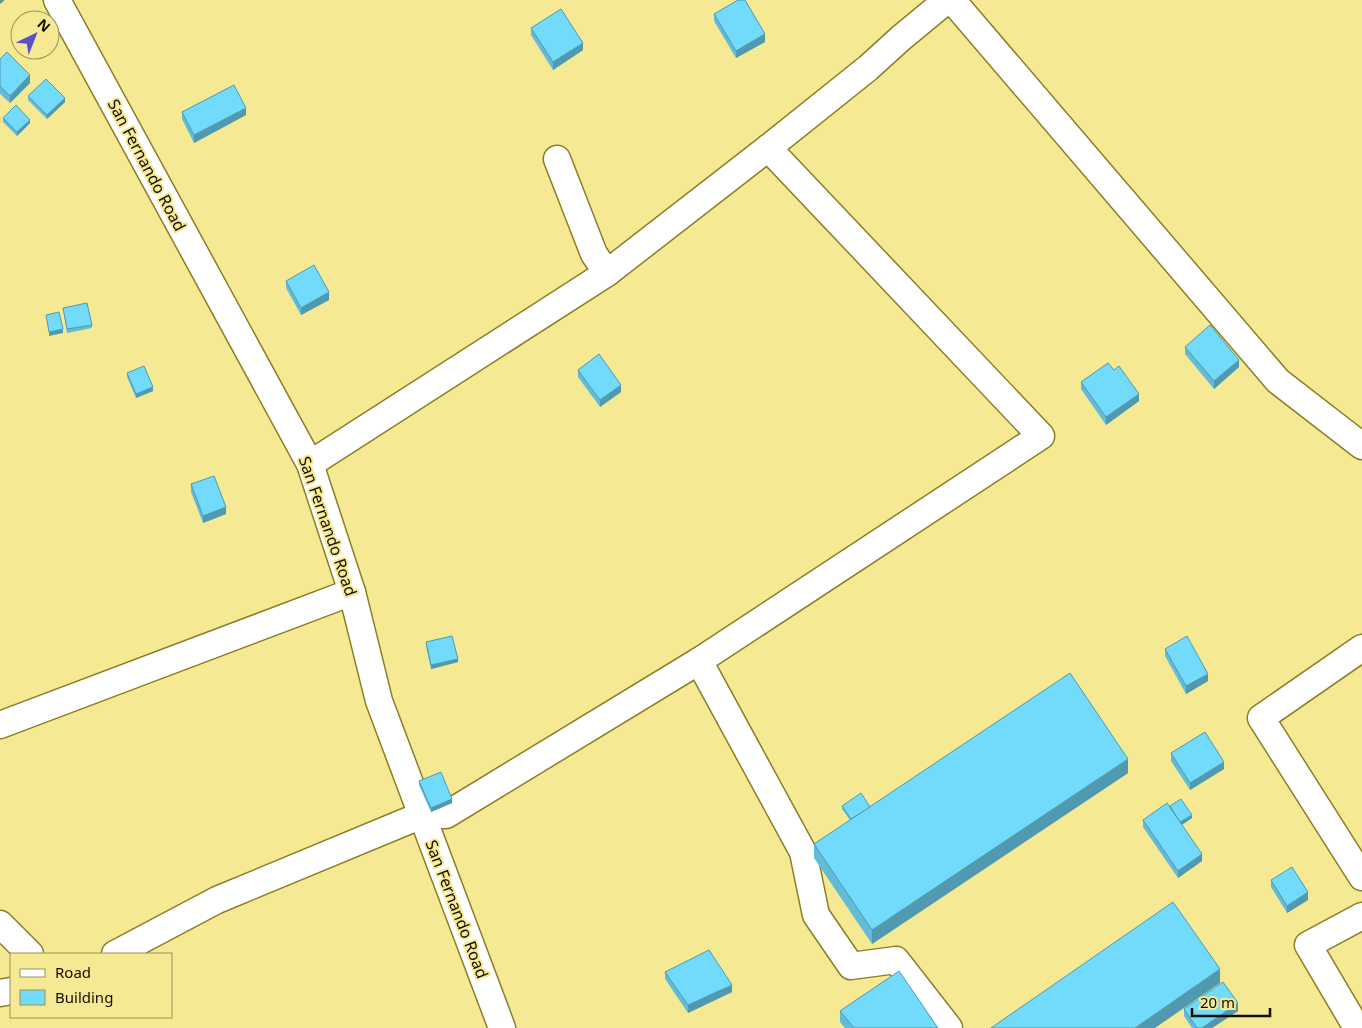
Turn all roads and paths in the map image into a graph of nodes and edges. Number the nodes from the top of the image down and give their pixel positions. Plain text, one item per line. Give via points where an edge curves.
1 (57, 0) edge
2 (947, 0) edge
3 (952, 0) edge
4 (768, 148) junction
5 (558, 159) dead end
6 (607, 273) junction
7 (1362, 446) edge
8 (310, 464) junction
9 (352, 592) junction
10 (1362, 648) edge
11 (699, 660) junction
12 (0, 725) edge
13 (422, 816) junction
14 (1362, 877) edge
15 (1362, 916) edge
16 (0, 924) edge
17 (29, 953) edge
18 (117, 953) edge
19 (502, 1028) edge
20 (949, 1028) edge
21 (1357, 1028) edge

1 - 8 street, San Fernando Road
2 - 4 street
3 - 7 street via 1278,381
4 - 6 street
4 - 11 street via 1041,436
5 - 6 street via 594,254
6 - 8 street
8 - 9 street, San Fernando Road
9 - 12 street
9 - 13 street, San Fernando Road via 380,700
10 - 14 street via 1261,718
11 - 13 street via 446,814
11 - 20 street via 803,852 816,915 851,966 896,960
13 - 18 street via 217,900
13 - 19 street, San Fernando Road
15 - 21 street via 1308,946
16 - 17 street

